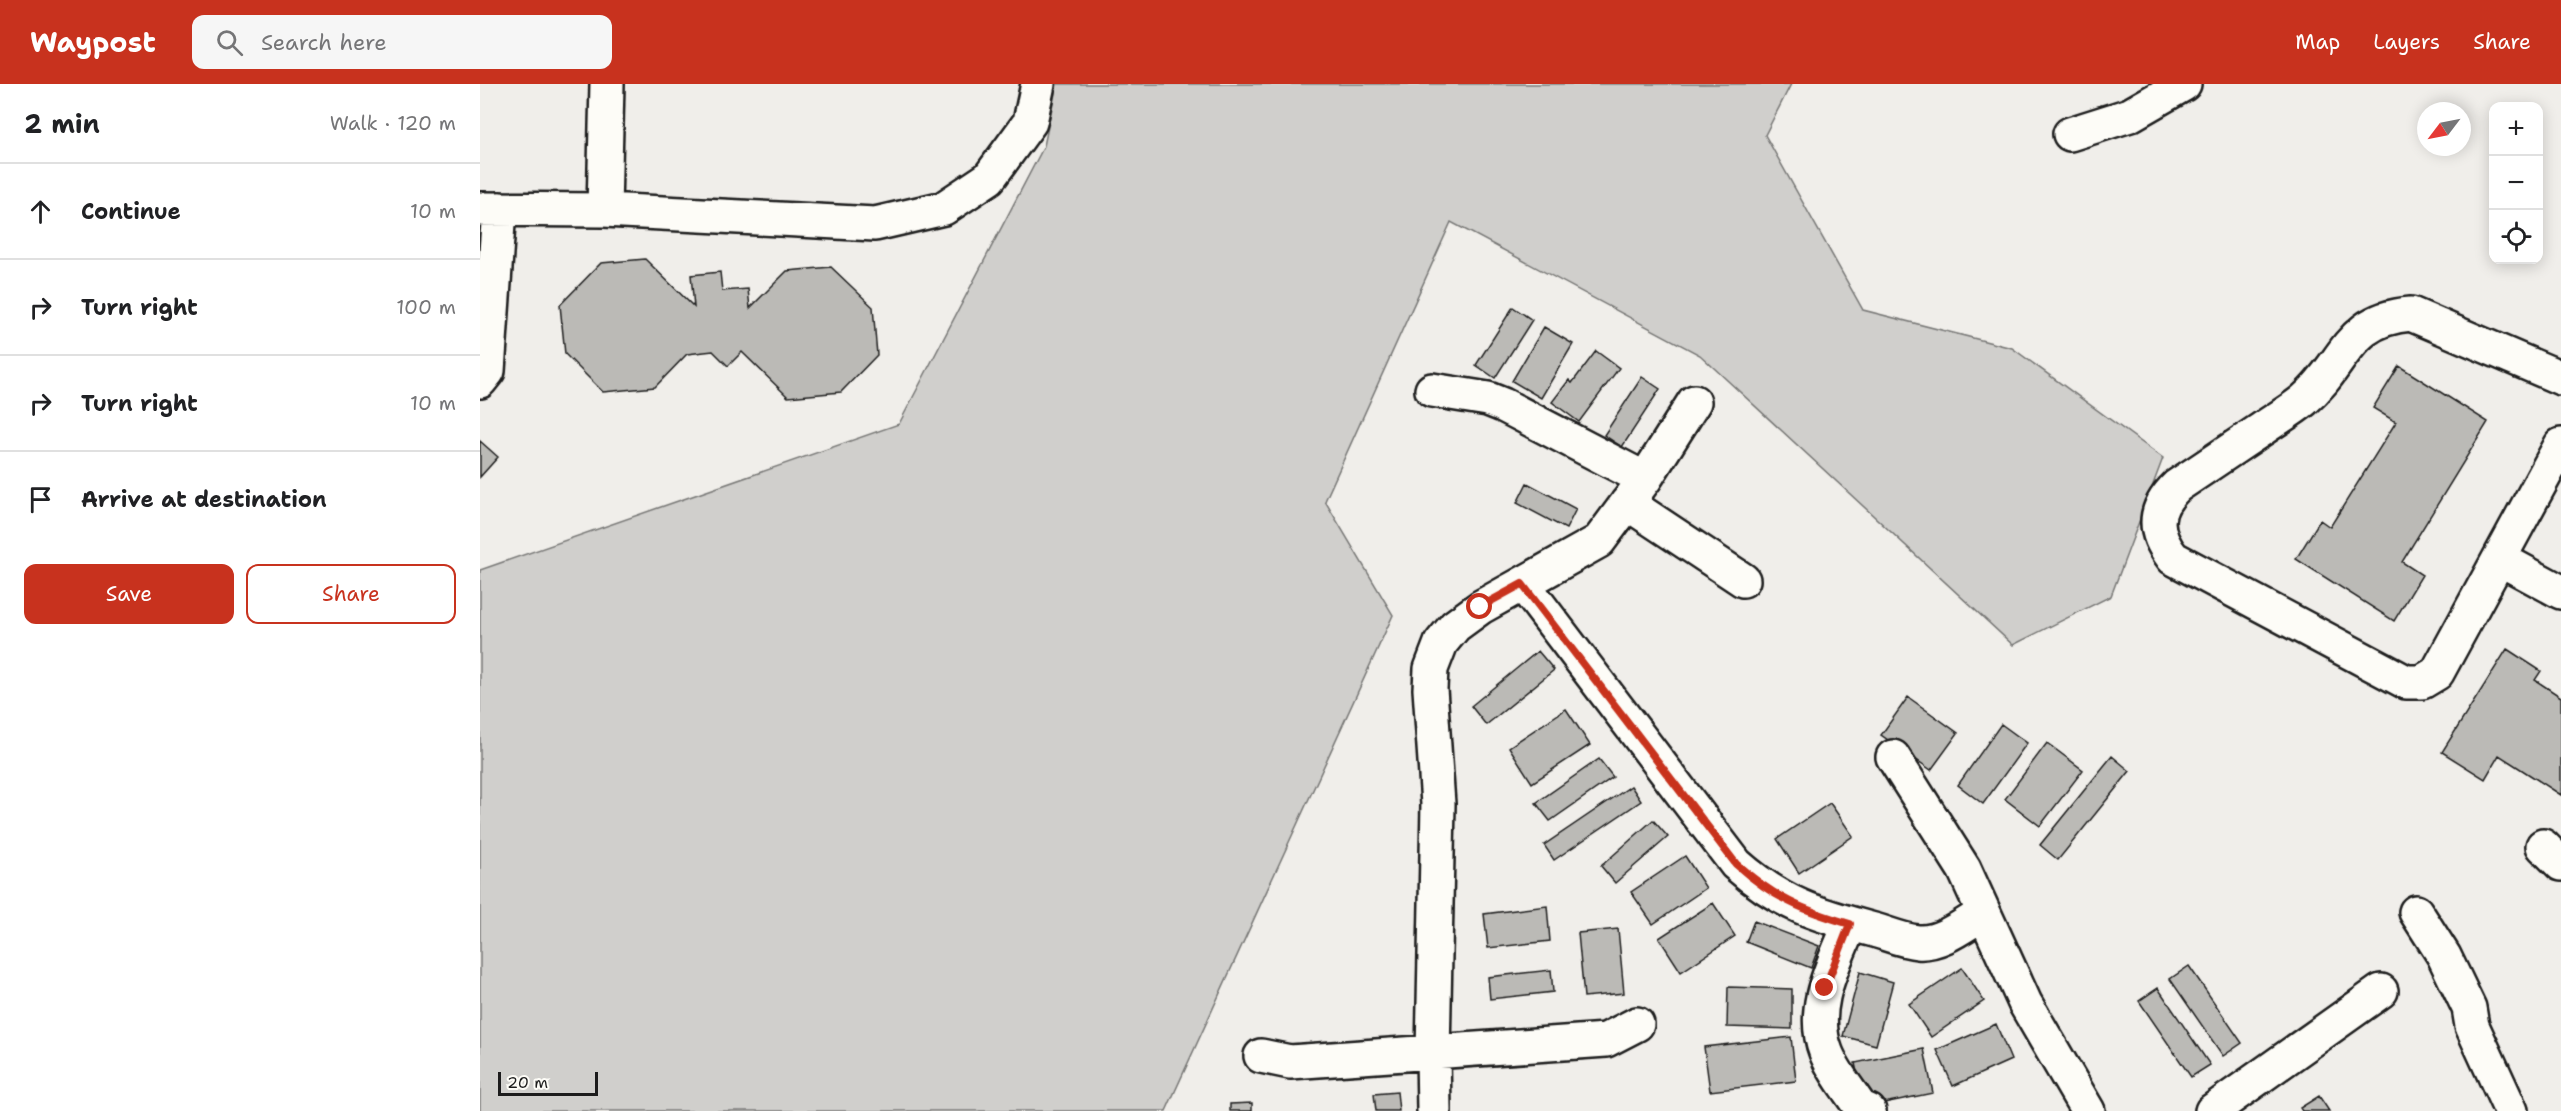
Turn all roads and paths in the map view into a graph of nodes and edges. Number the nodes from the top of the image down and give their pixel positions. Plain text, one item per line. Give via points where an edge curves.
1 (607, 84) edge
2 (1038, 84) edge
3 (2184, 84) edge
4 (2070, 134) dead end
5 (490, 209) edge
6 (604, 210) junction
7 (2561, 378) edge
8 (480, 381) edge
9 (1432, 390) dead end
10 (1694, 402) dead end
11 (2561, 445) edge
12 (1636, 491) junction
13 (2500, 559) junction
14 (1743, 580) dead end
15 (1522, 584) junction
16 (2561, 592) edge
17 (1893, 757) dead end
18 (2416, 912) dead end
19 (1984, 913) junction
20 (1850, 924) junction
21 (2381, 991) dead end
22 (1637, 1024) dead end
23 (1433, 1054) junction
24 (1261, 1056) dead end
25 (2080, 1108) edge
26 (1434, 1111) edge
27 (1869, 1111) edge
28 (2212, 1111) edge
29 (2511, 1111) edge

1 - 6 street
2 - 6 street via 1030,122 989,178 944,208 875,224
3 - 4 street via 2130,115
5 - 6 street
5 - 8 street via 488,371
7 - 13 street via 2411,314 2392,315 2357,334 2304,400 2177,486 2165,497 2159,512 2162,545 2173,558 2406,682 2422,682 2437,673
9 - 12 street via 1503,405
10 - 12 street
11 - 13 street
12 - 14 street
12 - 15 street via 1599,541
13 - 16 street
15 - 20 street via 1736,864 1758,884 1788,902
15 - 23 street via 1455,626 1441,643 1431,669 1438,804
17 - 19 street via 1964,869
18 - 29 street via 2444,956 2469,1008 2472,1026
19 - 20 street via 1941,939 1919,942
19 - 25 street
20 - 27 street via 1825,988 1820,1011 1822,1039 1827,1055 1860,1107
21 - 28 street
22 - 23 street via 1606,1040
23 - 24 street via 1290,1062
23 - 26 street

